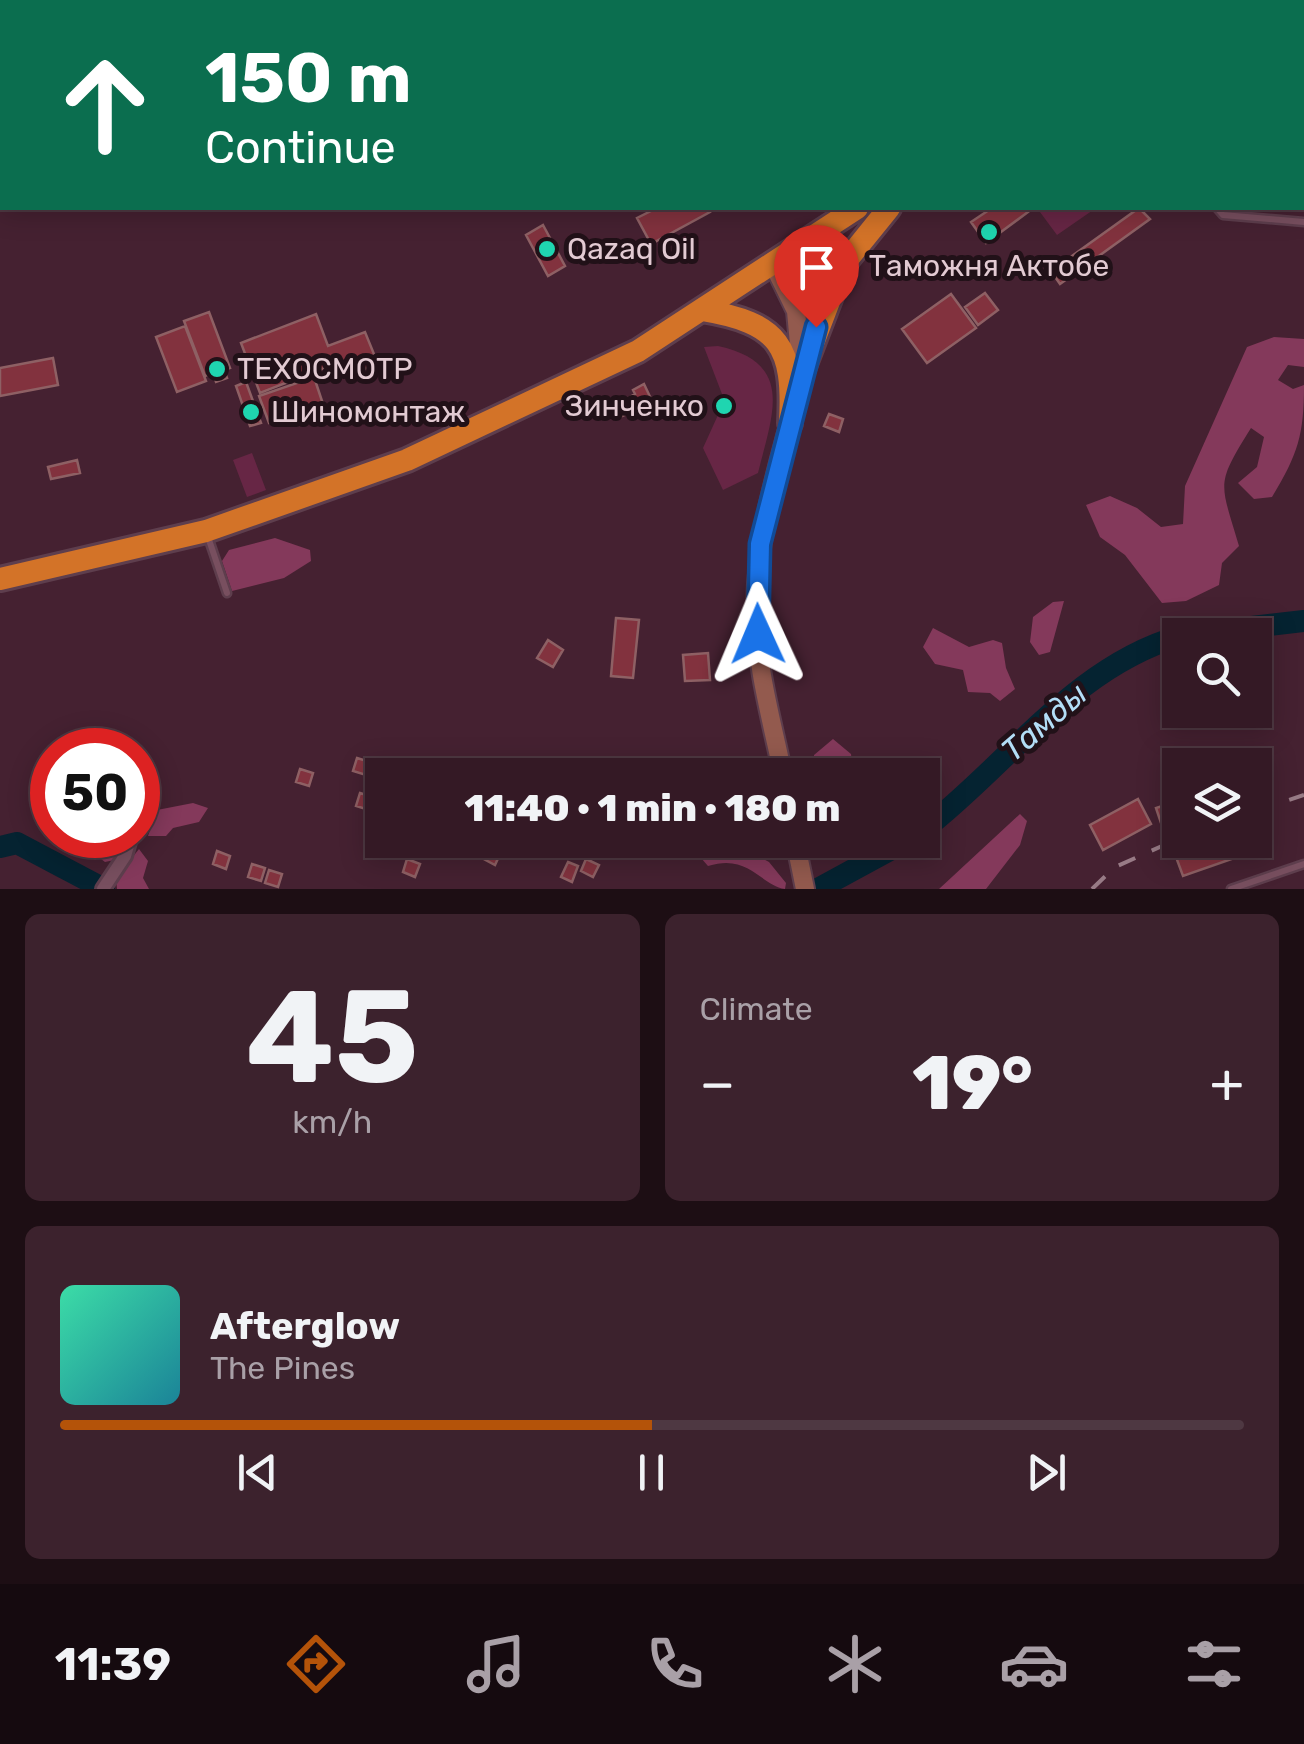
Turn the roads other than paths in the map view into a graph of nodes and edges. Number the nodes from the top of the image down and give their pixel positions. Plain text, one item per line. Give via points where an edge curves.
1 (854, 210) edge
2 (888, 210) edge
3 (1218, 210) edge
4 (1304, 222) edge
5 (772, 262) junction
6 (702, 310) junction
7 (800, 378) junction
8 (790, 423) junction
9 (206, 531) junction
10 (0, 579) edge
11 (227, 593) dead end
12 (780, 758) edge
13 (124, 858) edge
14 (799, 858) edge
15 (1304, 864) edge
16 (103, 889) edge
17 (805, 889) edge
18 (1231, 889) edge

1 - 5 highway
2 - 7 highway via 843,265
3 - 4 lane
5 - 6 highway
5 - 7 main road via 796,311
6 - 8 highway via 741,317 786,355
6 - 9 highway via 638,350 407,460
7 - 8 main road
8 - 12 main road via 760,544 756,610
9 - 10 highway
9 - 11 lane
13 - 16 street
14 - 17 main road
15 - 18 lane

